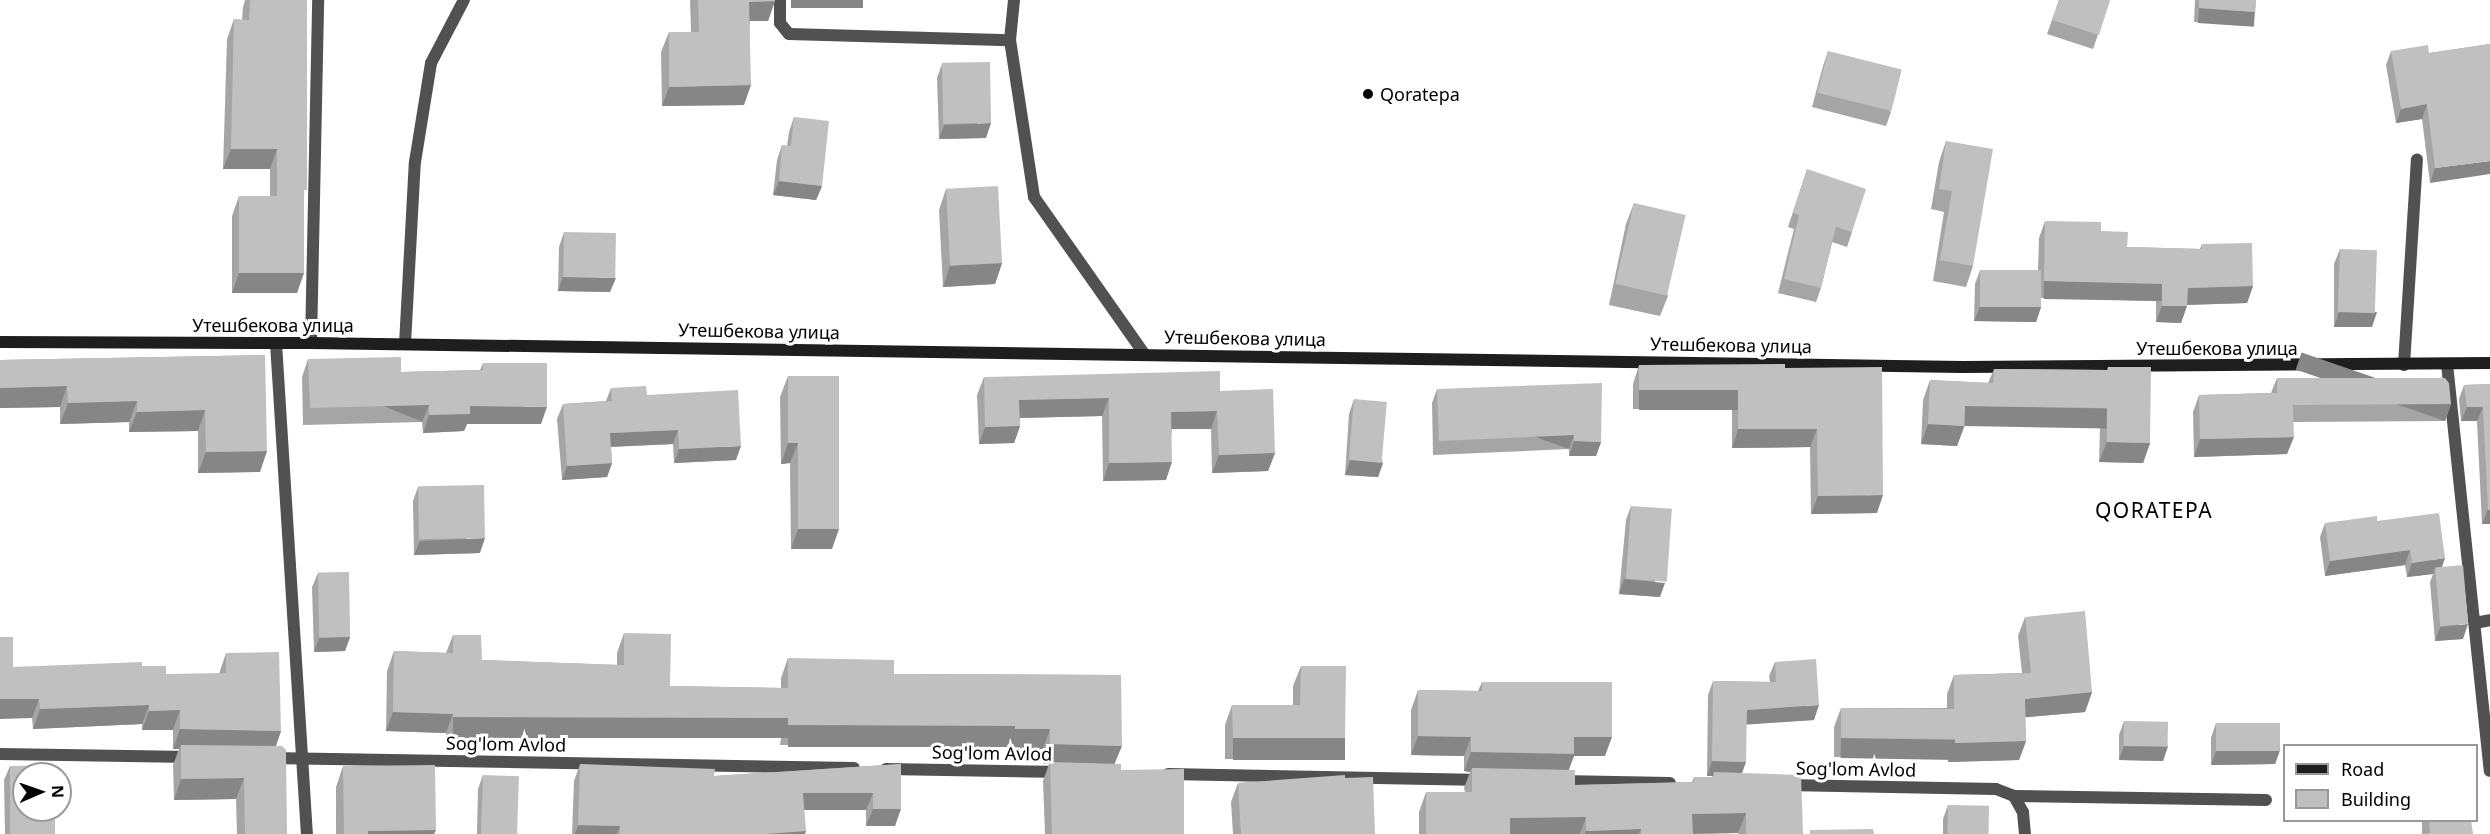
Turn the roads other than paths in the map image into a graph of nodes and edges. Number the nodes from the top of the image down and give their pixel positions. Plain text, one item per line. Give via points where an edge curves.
1 (318, 0) edge
2 (464, 0) edge
3 (780, 0) edge
4 (1014, 0) edge
5 (1010, 40) junction
6 (2417, 159) dead end
7 (0, 342) edge
8 (276, 343) junction
9 (311, 343) junction
10 (405, 344) junction
11 (1145, 355) junction
12 (2490, 363) edge
13 (2447, 364) junction
14 (2404, 365) junction
15 (2490, 620) edge
16 (2475, 623) junction
17 (0, 754) edge
18 (210, 757) edge
19 (257, 758) edge
20 (303, 758) junction
21 (2490, 771) edge
22 (1078, 772) edge
23 (1150, 774) edge
24 (1495, 780) edge
25 (1543, 781) edge
26 (1686, 784) edge
27 (1770, 785) edge
28 (2014, 796) junction
29 (2266, 800) dead end
30 (307, 834) edge
31 (2025, 834) edge

1 - 9 street
2 - 10 street via 431,63 415,162
3 - 5 street via 780,23 789,34
4 - 5 street
5 - 11 street via 1034,196
6 - 14 street
7 - 8 main road, Утешбекова улица
8 - 9 main road, Утешбекова улица
8 - 20 street
9 - 10 main road, Утешбекова улица
10 - 11 main road, Утешбекова улица
11 - 14 main road, Утешбекова улица via 1962,367
12 - 13 main road, Утешбекова улица
13 - 14 main road, Утешбекова улица
13 - 16 street
15 - 16 street
16 - 21 street
17 - 18 street
19 - 20 street, Sog'lom Avlod
20 - 22 street, Sog'lom Avlod
20 - 30 street
23 - 24 street
25 - 26 street
27 - 28 street, Sog'lom Avlod via 1996,789
28 - 29 street, Sog'lom Avlod
28 - 31 street via 2023,812

